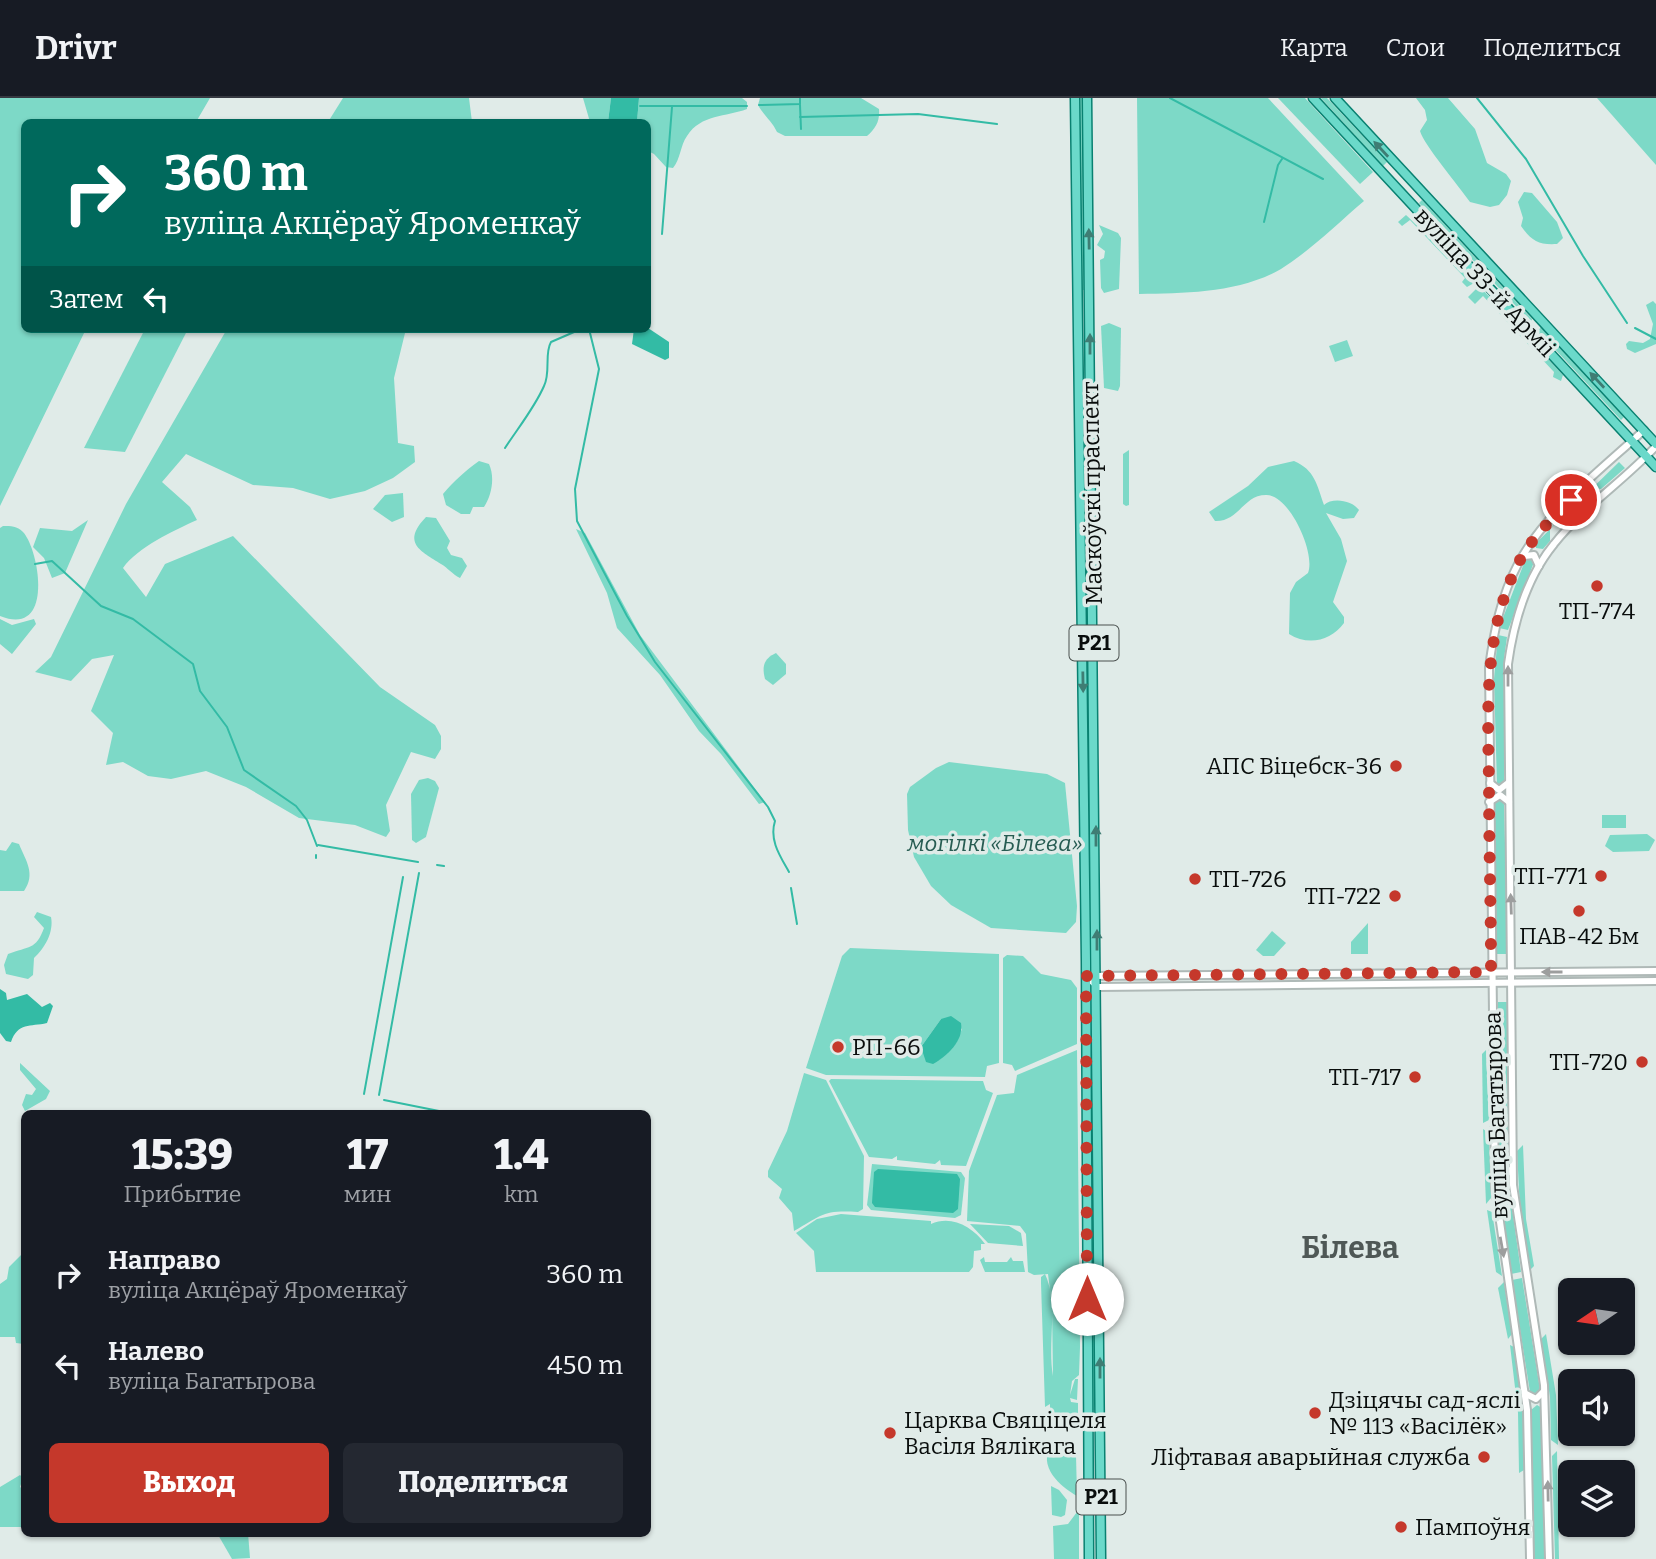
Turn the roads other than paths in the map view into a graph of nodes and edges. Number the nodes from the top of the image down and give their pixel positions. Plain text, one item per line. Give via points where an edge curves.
1 (1075, 98) edge
2 (1087, 98) edge
3 (1313, 98) edge
4 (1335, 98) edge
5 (1536, 314) junction
6 (1524, 324) junction
7 (1546, 325) junction
8 (1535, 336) junction
9 (1644, 430) junction
10 (1632, 441) junction
11 (1656, 445) edge
12 (1647, 457) junction
13 (1656, 467) edge
14 (1534, 540) junction
15 (1548, 551) junction
16 (1522, 556) junction
17 (1539, 566) junction
18 (1084, 721) junction
19 (1095, 721) junction
20 (1509, 781) junction
21 (1489, 782) junction
22 (1489, 802) junction
23 (1509, 802) junction
24 (1656, 971) edge
25 (1491, 972) junction
26 (1512, 972) junction
27 (1086, 976) junction
28 (1097, 976) junction
29 (1656, 981) edge
30 (1491, 983) junction
31 (1512, 983) junction
32 (1098, 987) junction
33 (1494, 1168) junction
34 (1513, 1168) junction
35 (1513, 1185) junction
36 (1495, 1187) junction
37 (1544, 1390) junction
38 (1525, 1392) junction
39 (1545, 1409) junction
40 (1527, 1410) junction
41 (1088, 1436) junction
42 (1100, 1436) junction
43 (1089, 1559) edge
44 (1101, 1559) edge
45 (1530, 1559) edge
46 (1549, 1559) edge

1 -> 18 main road, Маскоўскі праспект / Р21
19 -> 2 main road, Маскоўскі праспект / Р21
3 - 6 main road, вуліца 33-й Арміі
5 -> 4 main road, вуліца 33-й Арміі
5 - 6 main road via 1534,324
5 - 7 main road, вуліца 33-й Арміі
6 - 8 main road, вуліца 33-й Арміі
7 - 8 main road via 1536,326
9 -> 7 main road, вуліца 33-й Арміі
8 - 10 main road, вуліца 33-й Арміі
9 - 10 street, вуліца Багатырова
9 - 11 main road, вуліца 33-й Арміі
10 - 12 main road, вуліца 33-й Арміі
10 - 14 street, вуліца Багатырова
11 - 12 street, вуліца Багатырова
12 - 13 main road, вуліца 33-й Арміі
12 - 15 street, вуліца Багатырова
14 - 15 street via 1536,551
14 - 16 street, вуліца Багатырова
15 - 17 street, вуліца Багатырова
16 - 17 street via 1534,555
16 - 21 street, вуліца Багатырова via 1494,631 1489,667
20 -> 17 street, вуліца Багатырова via 1512,635
18 - 19 main road via 1089,716
18 - 27 main road, Маскоўскі праспект / Р21
28 -> 19 main road, Маскоўскі праспект / Р21
20 - 21 street via 1499,790
20 - 23 street, вуліца Багатырова
21 - 22 street, вуліца Багатырова
22 - 23 street via 1500,795
22 - 25 street, вуліца Багатырова
26 -> 23 street, вуліца Багатырова
24 -> 26 street
25 - 26 street
25 - 28 street
25 - 30 street, вуліца Багатырова
26 - 31 street, вуліца Багатырова
27 - 28 street
27 - 32 street
27 - 41 main road, Маскоўскі праспект / Р21
28 - 32 main road, Маскоўскі праспект / Р21
29 - 31 street
30 - 31 street
30 - 32 street
30 - 33 street, вуліца Багатырова
31 - 34 street, вуліца Багатырова
42 -> 32 main road, Маскоўскі праспект / Р21
33 - 34 street via 1504,1177
33 - 36 street, вуліца Багатырова
34 - 35 street, вуліца Багатырова
35 - 36 street via 1504,1178
35 - 37 street, вуліца Багатырова
36 -> 38 street, вуліца Багатырова
37 - 38 street via 1536,1399
37 - 39 street, вуліца Багатырова
38 - 40 street, вуліца Багатырова
39 - 40 street via 1536,1402
46 -> 39 street, вуліца Багатырова
40 - 45 street, вуліца Багатырова
41 - 42 main road
41 - 43 main road, Маскоўскі праспект / Р21
42 - 44 main road, Маскоўскі праспект / Р21

